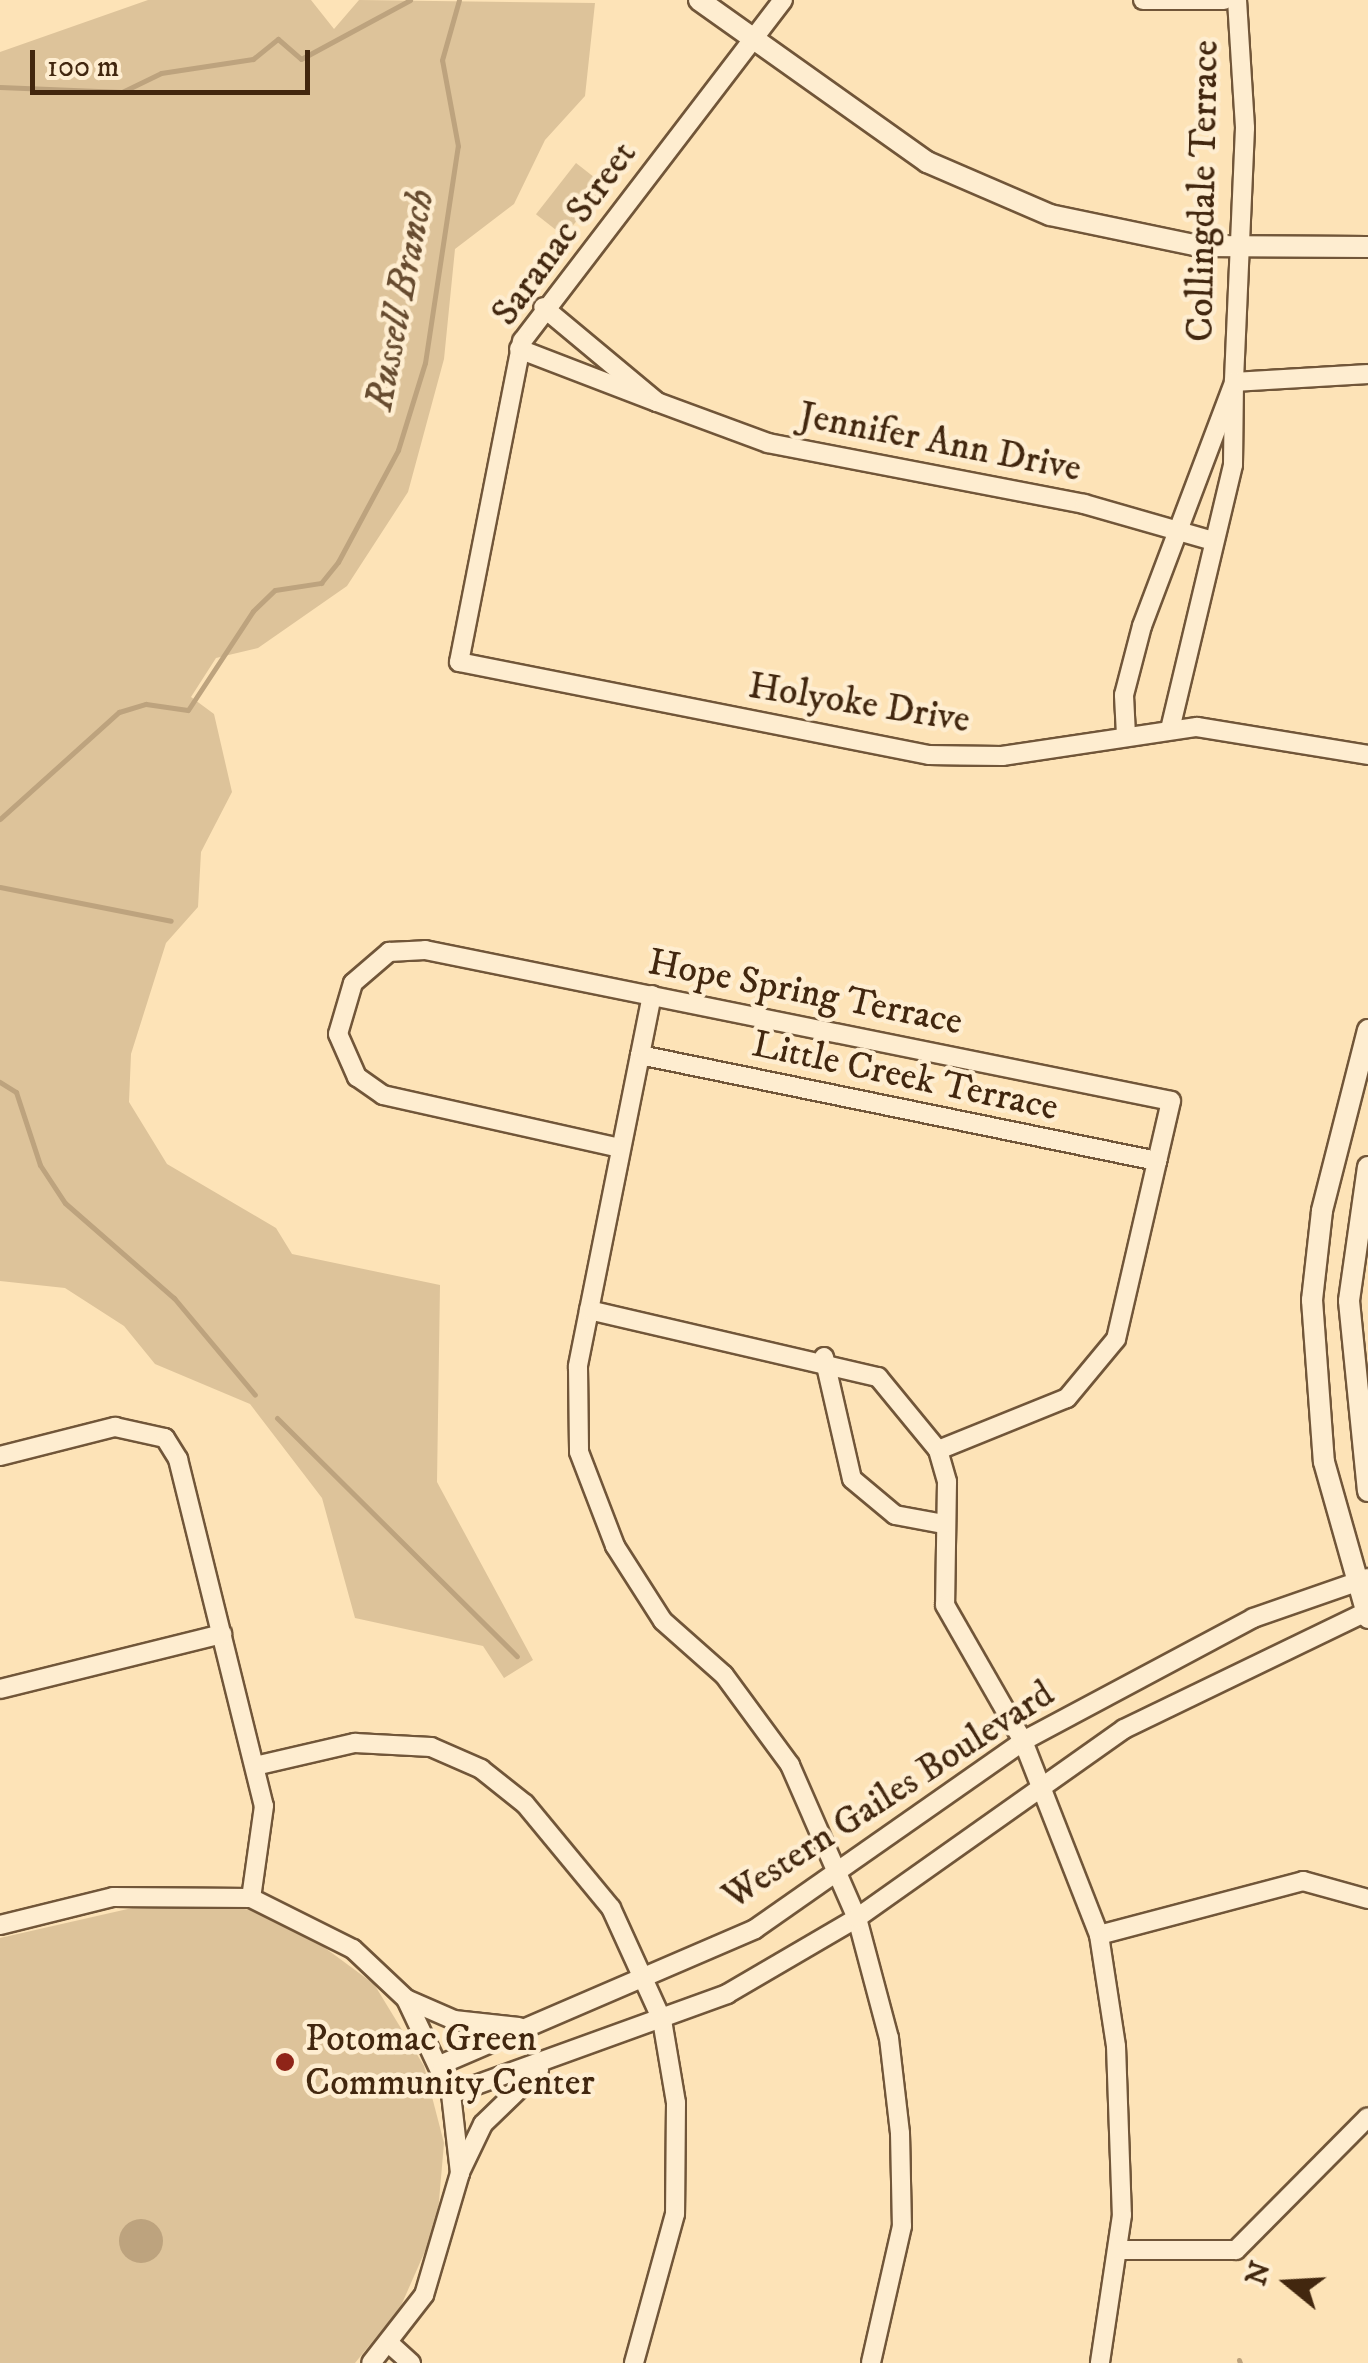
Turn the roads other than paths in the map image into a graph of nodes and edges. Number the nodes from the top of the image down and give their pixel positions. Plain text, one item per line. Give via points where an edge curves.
1 (699, 0) edge
2 (783, 0) edge
3 (1143, 0) edge
4 (1224, 0) edge
5 (1237, 0) edge
6 (754, 40) junction
7 (1368, 247) edge
8 (1238, 250) junction
9 (543, 307) junction
10 (519, 348) junction
11 (1368, 374) edge
12 (1234, 382) junction
13 (657, 402) junction
14 (1182, 530) junction
15 (1214, 540) junction
16 (459, 662) joint
17 (1170, 729) junction
18 (1126, 735) junction
19 (1368, 756) edge
20 (652, 995) junction
21 (1368, 1030) edge
22 (640, 1055) junction
23 (620, 1148) junction
24 (1157, 1161) junction
25 (1368, 1167) edge
26 (590, 1310) junction
27 (824, 1357) junction
28 (938, 1450) junction
29 (0, 1456) edge
30 (1368, 1491) edge
31 (944, 1524) junction
32 (1360, 1578) edge
33 (1367, 1614) edge
34 (222, 1634) junction
35 (0, 1688) edge
36 (1023, 1740) junction
37 (255, 1766) junction
38 (1040, 1786) junction
39 (834, 1873) junction
40 (251, 1898) junction
41 (1368, 1899) edge
42 (856, 1918) junction
43 (0, 1924) edge
44 (1099, 1935) junction
45 (646, 1978) junction
46 (406, 1999) junction
47 (662, 2020) junction
48 (535, 2026) junction
49 (548, 2063) junction
50 (446, 2078) junction
51 (1368, 2117) edge
52 (460, 2173) junction
53 (1119, 2250) junction
54 (391, 2346) junction
55 (371, 2363) edge
56 (411, 2363) edge
57 (634, 2363) edge
58 (871, 2363) edge
59 (1100, 2363) edge

1 - 6 street
2 - 6 street, Saranac Street
3 - 4 street
5 - 8 street, Collingdale Terrace via 1245,128
6 - 8 street via 871,127 996,196 1122,234
6 - 9 street, Saranac Street
7 - 8 street
8 - 12 street, Collingdale Terrace
9 - 10 street, Saranac Street
9 - 13 street, Jennifer Ann Drive
10 - 13 street, Jennifer Ann Drive
10 - 16 street, Saranac Street
11 - 12 street
12 - 14 street, Collingdale Terrace
12 - 15 street, Collingdale Terrace via 1233,465
13 - 14 street, Jennifer Ann Drive via 768,443
14 - 15 street, Jennifer Ann Drive
14 - 18 street, Collingdale Terrace via 1142,626 1124,695
15 - 17 street, Collingdale Terrace
16 - 18 street, Holyoke Drive via 928,755 1002,756
17 - 18 street, Holyoke Drive
17 - 19 street, Holyoke Drive via 1226,729
20 - 22 street
20 - 23 street, Hope Spring Terrace via 425,950 389,952 354,982 339,1015 346,1057 383,1095
20 - 24 street, Hope Spring Terrace via 1171,1102
21 - 32 street via 1322,1211 1312,1300 1318,1421
22 - 23 street
22 - 24 street, Little Creek Terrace
23 - 26 street
24 - 28 street, Hope Spring Terrace via 1116,1339 1066,1398
25 - 30 street via 1349,1344
26 - 27 street
26 - 39 street via 579,1452 615,1546 663,1620 724,1675 790,1765
27 - 28 street via 878,1377
27 - 31 street via 852,1479 895,1514
28 - 31 street
29 - 34 street via 115,1427 166,1438
31 - 36 street via 945,1605
32 - 33 street
32 - 36 street, Western Gailes Boulevard via 1150,1668
33 - 38 street, Western Gailes Boulevard via 1124,1730
34 - 35 street
34 - 37 street
36 - 38 street
36 - 39 street, Western Gailes Boulevard
37 - 40 street via 264,1806
37 - 45 street via 378,1741 430,1748 482,1769 573,1856
38 - 42 street, Western Gailes Boulevard
38 - 44 street
39 - 42 street
39 - 45 street, Western Gailes Boulevard via 755,1928
40 - 43 street via 113,1897
40 - 46 street via 353,1949
41 - 44 street via 1304,1881
42 - 47 street, Western Gailes Boulevard via 727,1994
42 - 58 street via 890,2038 900,2133 902,2226
44 - 53 street via 1119,2097
45 - 47 street
45 - 48 street, Western Gailes Boulevard
46 - 48 street via 454,2020
46 - 50 street
47 - 49 street, Western Gailes Boulevard
47 - 57 street via 676,2103 675,2214
48 - 50 street, Western Gailes Boulevard
49 - 50 street, Western Gailes Boulevard
49 - 52 street via 483,2124
50 - 52 street
51 - 53 street via 1236,2250
52 - 54 street via 438,2262
53 - 59 street
54 - 55 street
54 - 56 street

